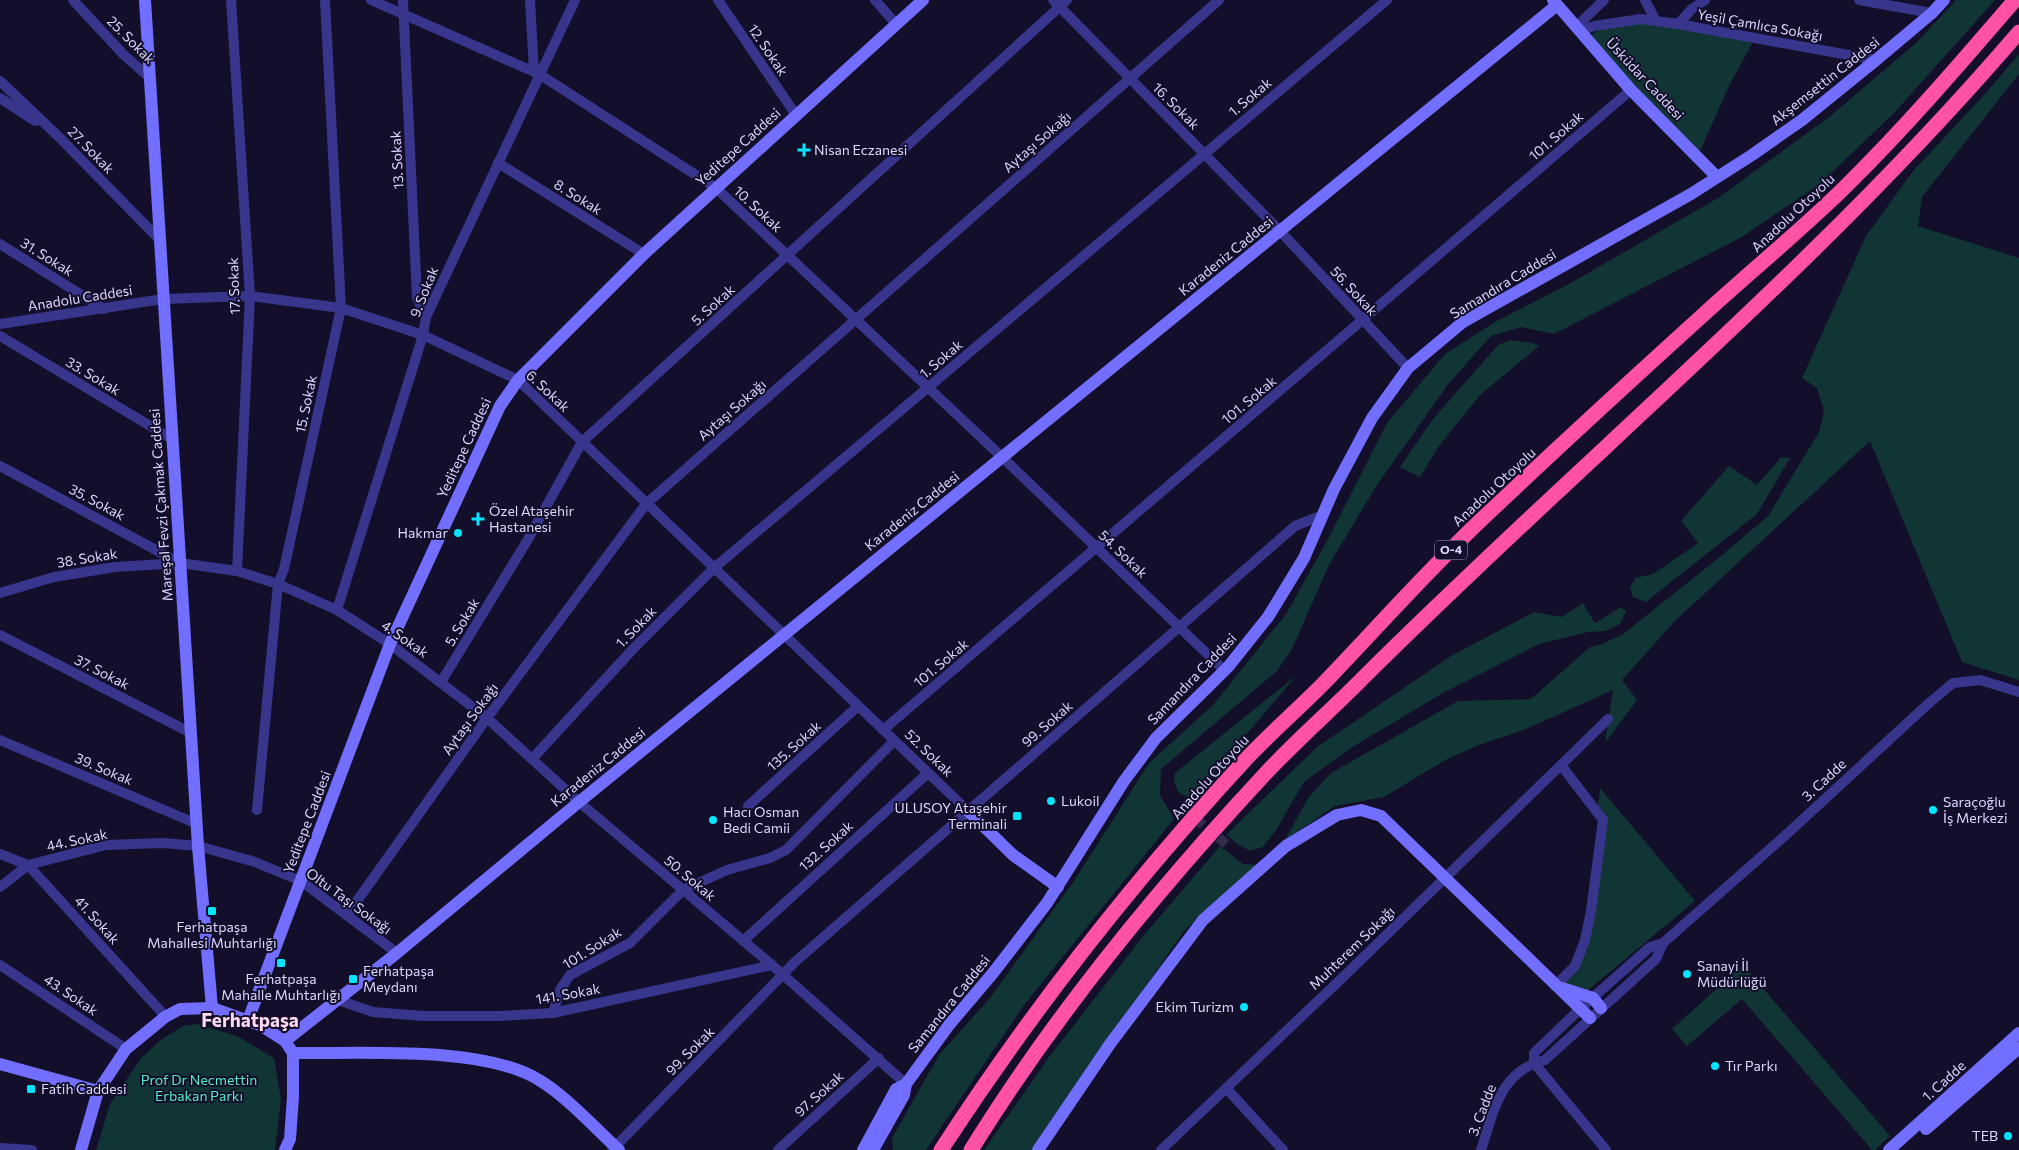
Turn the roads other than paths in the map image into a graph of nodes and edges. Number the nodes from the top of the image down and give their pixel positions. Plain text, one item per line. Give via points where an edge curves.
1 (73, 0) edge
2 (145, 0) edge
3 (231, 0) edge
4 (325, 0) edge
5 (371, 0) edge
6 (403, 0) edge
7 (530, 0) edge
8 (576, 0) edge
9 (718, 0) edge
10 (876, 0) edge
11 (923, 0) edge
12 (1219, 0) edge
13 (1387, 0) edge
14 (1604, 0) edge
15 (1645, 0) edge
16 (1705, 0) edge
17 (1859, 0) edge
18 (1944, 0) edge
19 (2015, 0) edge
20 (1060, 2) edge
21 (1555, 2) edge
22 (1932, 13) junction
23 (404, 15) junction
24 (1656, 21) junction
25 (896, 24) junction
26 (1678, 24) junction
27 (1578, 29) junction
28 (2019, 32) edge
29 (1876, 60) junction
30 (537, 73) junction
31 (150, 77) junction
32 (1129, 79) junction
33 (0, 82) edge
34 (1631, 90) junction
35 (0, 98) edge
36 (796, 115) junction
37 (59, 137) junction
38 (1204, 154) junction
39 (498, 164) junction
40 (1717, 177) junction
41 (716, 188) junction
42 (1280, 232) junction
43 (160, 240) junction
44 (0, 244) edge
45 (644, 254) junction
46 (787, 255) junction
47 (250, 296) junction
48 (164, 299) junction
49 (341, 308) junction
50 (104, 309) junction
51 (426, 317) junction
52 (856, 319) junction
53 (1363, 320) junction
54 (0, 324) edge
55 (423, 335) junction
56 (0, 336) edge
57 (1408, 368) junction
58 (518, 380) junction
59 (928, 387) junction
60 (172, 439) junction
61 (582, 442) junction
62 (1002, 457) junction
63 (0, 466) edge
64 (646, 504) junction
65 (1323, 515) junction
66 (1097, 547) junction
67 (180, 563) junction
68 (714, 568) junction
69 (237, 570) junction
70 (278, 584) junction
71 (0, 593) edge
72 (337, 610) junction
73 (1179, 626) junction
74 (0, 635) edge
75 (784, 635) junction
76 (390, 644) junction
77 (1224, 670) junction
78 (441, 682) junction
79 (2019, 692) edge
80 (858, 706) junction
81 (487, 718) junction
82 (1608, 719) dead end
83 (883, 730) junction
84 (191, 734) junction
85 (0, 740) edge
86 (894, 741) junction
87 (532, 759) junction
88 (1561, 764) junction
89 (928, 773) junction
90 (579, 802) junction
91 (748, 806) dead end
92 (257, 810) dead end
93 (968, 811) junction
94 (197, 824) junction
95 (198, 846) junction
96 (0, 854) edge
97 (28, 865) junction
98 (1444, 877) junction
99 (301, 881) junction
100 (0, 887) edge
101 (1058, 887) junction
102 (683, 890) junction
103 (347, 915) junction
104 (743, 941) junction
105 (396, 952) junction
106 (0, 965) edge
107 (772, 965) junction
108 (784, 975) junction
109 (1555, 986) junction
110 (338, 1000) junction
111 (1597, 1003) junction
112 (212, 1008) junction
113 (1581, 1008) junction
114 (553, 1013) junction
115 (166, 1017) junction
116 (1590, 1018) junction
117 (248, 1020) junction
118 (2019, 1034) edge
119 (285, 1041) junction
120 (126, 1048) junction
121 (2019, 1048) edge
122 (293, 1053) junction
123 (878, 1058) junction
124 (1534, 1062) junction
125 (0, 1064) edge
126 (906, 1084) junction
127 (1226, 1088) junction
128 (98, 1090) junction
129 (1063, 1114) junction
130 (0, 1148) edge
131 (874, 1148) edge
132 (615, 1149) edge
133 (32, 1150) edge
134 (80, 1150) edge
135 (286, 1150) edge
136 (778, 1150) edge
137 (941, 1150) edge
138 (971, 1150) edge
139 (1038, 1150) edge
140 (1044, 1150) edge
141 (1161, 1150) edge
142 (1283, 1150) edge
143 (1482, 1150) edge
144 (1606, 1150) edge
145 (1889, 1150) edge
146 (1902, 1150) edge

1 - 31 street, 25. Sokak via 124,55
2 - 31 street, Mareşal Fevzi Çakmak Caddesi
3 - 47 street, 17. Sokak
4 - 49 street, 15. Sokak
5 - 23 street, 10. Sokak
6 - 23 street, 13. Sokak
7 - 30 street
8 - 30 street, 9. Sokak
9 - 36 street, 12. Sokak
10 - 25 street
11 - 25 street, Yeditepe Caddesi
12 - 32 street, Aytaşı Sokağı
13 - 38 street, 1. Sokak
14 - 27 street
15 - 24 street
16 - 26 street
17 - 22 street
18 - 22 street, Akşemsettin Caddesi
19 - 137 highway, Anadolu Otoyolu / O-4 via 1940,88 1844,188 1479,522 1251,754 1171,844 1049,993
20 - 32 street, 16. Sokak
20 - 46 street, 5. Sokak
21 - 27 street, Üsküdar Caddesi
21 - 42 street, Karadeniz Caddesi
22 - 29 street, Akşemsettin Caddesi
23 - 30 street, 10. Sokak
23 - 51 street, 13. Sokak via 417,298
24 - 26 street, Yeşil Çamlıca Sokağı
24 - 27 street, Yeşil Çamlıca Sokağı via 1641,19
25 - 36 street, Yeditepe Caddesi
26 - 29 street, Yeşil Çamlıca Sokağı
27 - 34 street, Üsküdar Caddesi
28 - 138 highway, O-4 via 1959,101 1786,276 1476,566 1268,770 1128,930 1020,1075
29 - 40 street, Akşemsettin Caddesi via 1802,120
30 - 39 street, 9. Sokak
30 - 41 street, 10. Sokak
31 - 43 street, Mareşal Fevzi Çakmak Caddesi
32 - 38 street, 16. Sokak
32 - 52 street, Aytaşı Sokağı
33 - 37 street, 27. Sokak
34 - 40 street, Üsküdar Caddesi
34 - 53 street, 101. Sokak
35 - 37 street
36 - 41 street, Yeditepe Caddesi
37 - 43 street, 27. Sokak
38 - 42 street, 16. Sokak
38 - 59 street, 1. Sokak
39 - 45 street, 8. Sokak
39 - 51 street, 9. Sokak
40 - 57 street, Samandıra Caddesi via 1463,322
41 - 45 street, Yeditepe Caddesi
41 - 46 street, 10. Sokak
42 - 53 street, 56. Sokak
42 - 62 street, Karadeniz Caddesi
43 - 48 street, Mareşal Fevzi Çakmak Caddesi
44 - 50 street, 31. Sokak
45 - 58 street, Yeditepe Caddesi
46 - 52 street, 10. Sokak
46 - 61 street, 5. Sokak
47 - 48 street, 6. Sokak
47 - 49 street, 6. Sokak
47 - 69 street, 17. Sokak
48 - 50 street, Anadolu Caddesi
48 - 60 street, Mareşal Fevzi Çakmak Caddesi
49 - 55 street, 6. Sokak
49 - 70 street, 15. Sokak via 284,569
50 - 54 street, Anadolu Caddesi
51 - 55 street, 9. Sokak
52 - 59 street, 10. Sokak
52 - 64 street, Aytaşı Sokağı
53 - 57 street, 56. Sokak
53 - 66 street, 101. Sokak
55 - 58 street, 6. Sokak
55 - 72 street, 9. Sokak
56 - 60 street, 33. Sokak
57 - 65 street, Samandıra Caddesi via 1372,418
58 - 61 street, 6. Sokak
58 - 76 street, Yeditepe Caddesi via 500,406
59 - 62 street, 10. Sokak
59 - 68 street, 1. Sokak
60 - 67 street, Mareşal Fevzi Çakmak Caddesi
61 - 64 street, 6. Sokak
61 - 78 street, 5. Sokak via 528,541
62 - 66 street, 54. Sokak
62 - 75 street, Karadeniz Caddesi
63 - 67 street, 35. Sokak
64 - 68 street, 6. Sokak
64 - 81 street, Aytaşı Sokağı
65 - 73 street, 99. Sokak via 1295,526
65 - 77 street, Samandıra Caddesi via 1304,558 1268,617
66 - 73 street, 54. Sokak
66 - 83 street, 101. Sokak
67 - 69 street, 4. Sokak
67 - 71 street, 38. Sokak via 114,567 54,577
67 - 84 street, Mareşal Fevzi Çakmak Caddesi
68 - 75 street, 6. Sokak
68 - 87 street, 1. Sokak via 633,649
69 - 70 street, 4. Sokak
70 - 72 street, 4. Sokak
70 - 92 street, 15. Sokak
72 - 76 street, 4. Sokak
73 - 77 street, 54. Sokak
73 - 93 street, 99. Sokak
74 - 84 street, 37. Sokak
75 - 80 street, 52. Sokak
75 - 90 street, Karadeniz Caddesi
76 - 78 street, 4. Sokak
76 - 99 street, Yeditepe Caddesi
77 - 101 street, Samandıra Caddesi via 1156,738 1124,781
78 - 81 street, 4. Sokak
79 - 111 street, 3. Cadde via 1980,680 1953,683 1664,943 1656,959
80 - 83 street, 52. Sokak
80 - 91 street, 135. Sokak
81 - 87 street, 4. Sokak
81 - 103 street, Aytaşı Sokağı
82 - 88 street, Muhterem Sokağı
83 - 86 street, 52. Sokak
84 - 94 street, Mareşal Fevzi Çakmak Caddesi
85 - 94 street, 39. Sokak
86 - 89 street, 52. Sokak
86 - 102 street, 101. Sokak via 786,850 727,870
87 - 90 street, 4. Sokak
88 - 98 street, Muhterem Sokağı
88 - 109 street via 1602,820 1591,911 1584,940 1575,966
89 - 93 street, 52. Sokak
89 - 104 street, 132. Sokak
90 - 102 street, 50. Sokak
90 - 105 street, Karadeniz Caddesi
93 - 101 street, 52. Sokak via 1013,855
93 - 108 street, 99. Sokak
94 - 95 street, Mareşal Fevzi Çakmak Caddesi
95 - 97 street, 44. Sokak via 163,843 106,845
95 - 99 street, Oltu Taşı Sokağı via 255,862
95 - 112 street, Mareşal Fevzi Çakmak Caddesi
96 - 97 street, 41. Sokak
97 - 100 street, 44. Sokak
97 - 115 street, 41. Sokak
98 - 109 street
98 - 127 street, Muhterem Sokağı
98 - 129 street via 1381,816 1361,810 1337,815 1294,841 1203,920 1110,1044
99 - 103 street, Oltu Taşı Sokağı
99 - 117 street, Yeditepe Caddesi
101 - 126 street, Samandıra Caddesi
102 - 104 street, 50. Sokak
102 - 114 street, 101. Sokak via 630,942 570,975 560,990
103 - 105 street, Oltu Taşı Sokağı
104 - 107 street, 50. Sokak
105 - 110 street, Karadeniz Caddesi
106 - 120 street, 43. Sokak
107 - 108 street, 50. Sokak
107 - 114 street, 141. Sokak
108 - 123 street, 50. Sokak
108 - 132 street, 99. Sokak
109 - 111 street
109 - 113 street
110 - 114 street, 141. Sokak via 373,1012 423,1016
110 - 119 street, Karadeniz Caddesi
111 - 113 street
111 - 116 street, 3. Cadde
112 - 115 street via 180,1009
112 - 117 street
113 - 116 street
113 - 124 street via 1534,1053
115 - 120 street
116 - 124 street, 3. Cadde via 1545,1060
117 - 119 street
118 - 145 street, 1. Cadde
119 - 122 street
120 - 128 street
121 - 146 street, 1. Cadde
122 - 132 street via 405,1054 468,1058 505,1065 552,1088
122 - 135 street via 290,1139
123 - 126 street, 50. Sokak
123 - 136 street, 97. Sokak
124 - 143 street, 3. Cadde via 1509,1079 1497,1101
124 - 144 street
125 - 128 street
126 - 131 street, Samandıra Caddesi via 904,1095
126 - 131 street via 896,1089
127 - 141 street, Muhterem Sokağı
127 - 142 street
128 - 134 street
129 - 139 street
129 - 140 street
130 - 133 street

